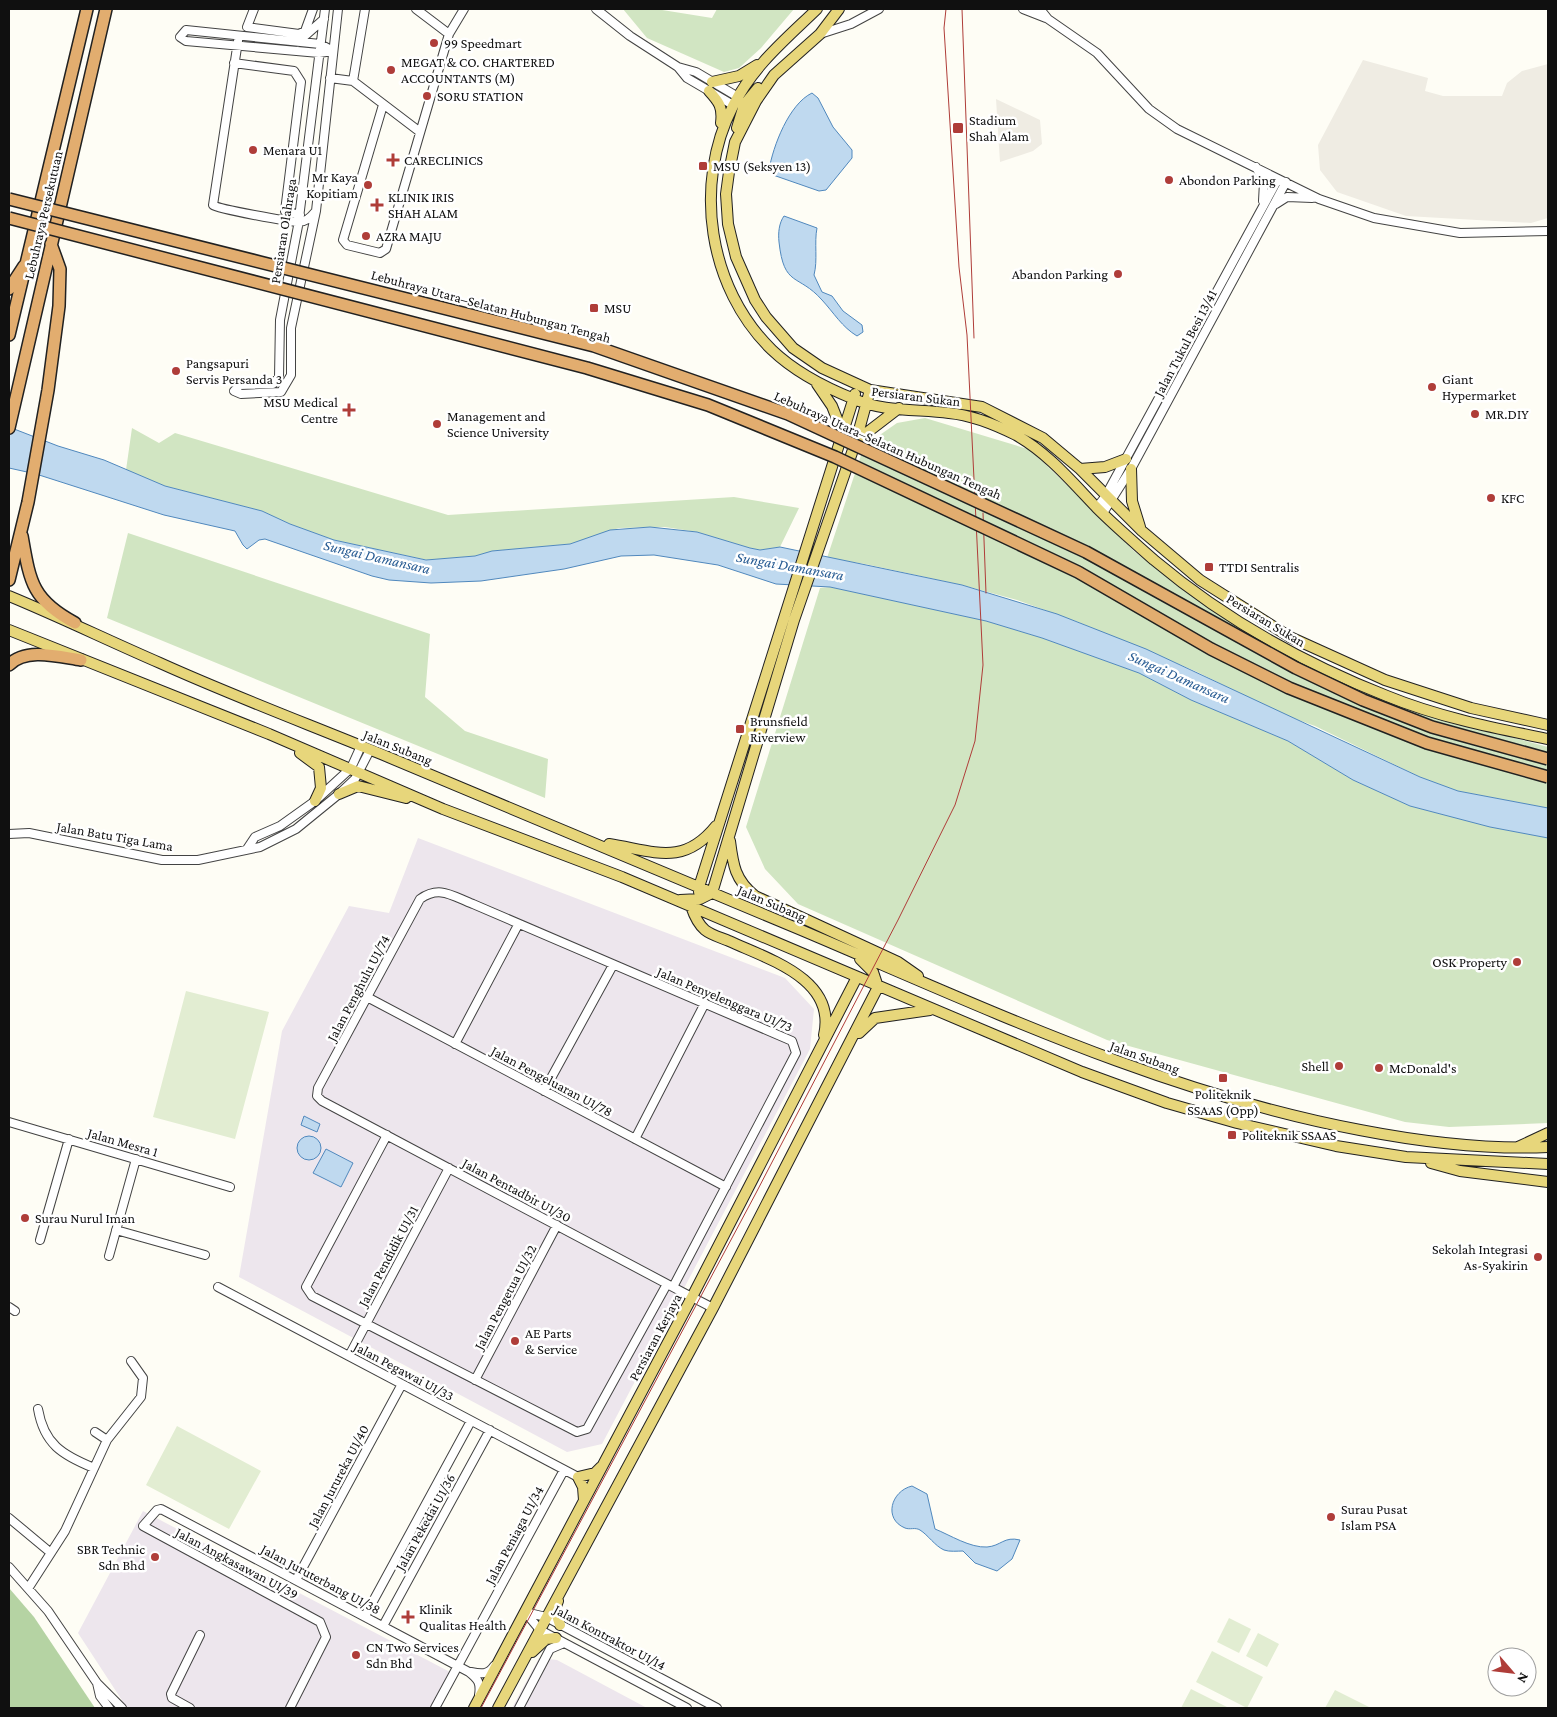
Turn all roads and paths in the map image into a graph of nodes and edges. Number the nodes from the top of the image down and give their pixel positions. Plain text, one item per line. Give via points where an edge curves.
1 (87, 9) edge
2 (106, 9) edge
3 (254, 9) edge
4 (313, 9) edge
5 (325, 9) edge
6 (338, 9) edge
7 (365, 9) edge
8 (416, 9) edge
9 (464, 9) edge
10 (596, 9) edge
11 (817, 9) edge
12 (839, 9) edge
13 (879, 9) edge
14 (1023, 9) edge
15 (1040, 9) edge
16 (324, 19) junction
17 (1048, 19) junction
18 (217, 32) junction
19 (449, 34) junction
20 (820, 34) junction
21 (239, 35) junction
22 (298, 42) junction
23 (216, 43) junction
24 (320, 44) junction
25 (237, 46) junction
26 (333, 51) junction
27 (319, 53) junction
28 (762, 62) junction
29 (234, 63) junction
30 (774, 76) junction
31 (330, 78) junction
32 (353, 81) junction
33 (711, 86) junction
34 (738, 102) junction
35 (383, 105) junction
36 (420, 132) junction
37 (720, 136) junction
38 (735, 142) junction
39 (1256, 167) junction
40 (1282, 181) junction
41 (1319, 199) junction
42 (9, 200) edge
43 (1262, 208) junction
44 (1271, 209) junction
45 (316, 211) junction
46 (9, 218) edge
47 (299, 218) junction
48 (1548, 231) edge
49 (51, 244) junction
50 (29, 258) junction
51 (9, 289) edge
52 (9, 336) edge
53 (814, 382) junction
54 (859, 385) junction
55 (870, 390) junction
56 (853, 399) junction
57 (866, 404) junction
58 (899, 408) junction
59 (9, 428) edge
60 (842, 434) junction
61 (856, 441) junction
62 (1126, 458) junction
63 (1080, 469) junction
64 (1132, 469) junction
65 (1108, 499) junction
66 (1100, 510) junction
67 (21, 530) junction
68 (1142, 531) junction
69 (9, 580) edge
70 (9, 596) edge
71 (789, 619) junction
72 (76, 623) junction
73 (9, 630) edge
74 (81, 660) junction
75 (9, 665) edge
76 (1548, 725) edge
77 (269, 734) junction
78 (1548, 739) edge
79 (365, 748) junction
80 (1548, 759) edge
81 (355, 770) junction
82 (1548, 777) edge
83 (339, 794) junction
84 (315, 801) junction
85 (443, 809) junction
86 (720, 822) junction
87 (9, 834) edge
88 (729, 837) junction
89 (591, 841) junction
90 (247, 849) junction
91 (699, 887) junction
92 (712, 892) junction
93 (420, 899) joint
94 (700, 899) junction
95 (676, 900) junction
96 (691, 906) junction
97 (713, 916) junction
98 (518, 924) junction
99 (846, 949) junction
100 (613, 965) junction
101 (873, 972) junction
102 (901, 972) junction
103 (857, 977) junction
104 (925, 982) junction
105 (878, 987) junction
106 (367, 998) junction
107 (704, 1003) junction
108 (934, 1010) junction
109 (455, 1044) junction
110 (822, 1044) junction
111 (848, 1045) junction
112 (318, 1088) joint
113 (544, 1091) junction
114 (9, 1122) edge
115 (1548, 1134) edge
116 (387, 1136) junction
117 (68, 1139) junction
118 (635, 1139) junction
119 (1548, 1147) edge
120 (1515, 1148) junction
121 (1406, 1157) junction
122 (136, 1159) junction
123 (1548, 1164) edge
124 (449, 1168) junction
125 (1548, 1182) edge
126 (230, 1187) dead end
127 (726, 1187) junction
128 (557, 1226) junction
129 (116, 1230) junction
130 (40, 1240) dead end
131 (205, 1255) dead end
132 (109, 1256) dead end
133 (670, 1286) junction
134 (218, 1287) dead end
135 (692, 1297) junction
136 (713, 1308) junction
137 (366, 1324) junction
138 (349, 1356) junction
139 (131, 1361) dead end
140 (475, 1380) junction
141 (402, 1384) junction
142 (38, 1409) dead end
143 (471, 1420) junction
144 (490, 1430) junction
145 (95, 1432) dead end
146 (107, 1440) junction
147 (602, 1466) junction
148 (94, 1468) junction
149 (564, 1470) junction
150 (578, 1477) junction
151 (584, 1502) junction
152 (161, 1509) joint
153 (9, 1518) edge
154 (51, 1553) junction
155 (576, 1561) junction
156 (9, 1567) edge
157 (296, 1580) junction
158 (29, 1587) junction
159 (525, 1612) junction
160 (365, 1616) junction
161 (546, 1617) junction
162 (560, 1625) junction
163 (383, 1626) junction
164 (540, 1630) junction
165 (200, 1635) dead end
166 (560, 1641) junction
167 (504, 1652) junction
168 (458, 1666) junction
169 (470, 1672) junction
170 (98, 1683) junction
171 (500, 1704) edge
172 (711, 1707) edge
173 (109, 1708) edge
174 (122, 1708) edge
175 (190, 1708) edge
176 (290, 1708) edge
177 (436, 1708) edge
178 (474, 1708) edge
179 (519, 1708) edge
180 (687, 1708) edge

1 - 50 highway, Lebuhraya Persekutuan
2 - 49 highway, Lebuhraya Persekutuan
3 - 4 street via 247,27 299,34 305,31
5 - 16 street, Persiaran Olahraga
6 - 26 street, Persiaran Olahraga
7 - 32 street
8 - 19 street
9 - 19 street
10 - 33 street via 678,67 687,78
11 - 28 main road, Persiaran Sukan
12 - 20 main road, Persiaran Sukan
13 - 20 street via 851,24
14 - 17 street
15 - 17 street
16 - 22 street
16 - 24 street, Persiaran Olahraga
17 - 39 street via 1097,53 1149,109 1177,129
18 - 21 street
18 - 23 street
18 - 23 street via 186,30 180,37
19 - 36 street
20 - 30 main road, Persiaran Sukan
21 - 22 street
21 - 25 street
22 - 24 street
23 - 25 street
24 - 26 street
24 - 27 street, Persiaran Olahraga
25 - 27 street
25 - 29 street
26 - 27 street
26 - 31 street, Persiaran Olahraga
27 - 47 street, Persiaran Olahraga
28 - 33 main road via 739,76
28 - 34 main road, Persiaran Sukan
29 - 47 street via 294,72 301,82 285,211
29 - 47 street via 213,205
30 - 34 main road
30 - 38 main road, Persiaran Sukan via 756,101
31 - 32 street
31 - 45 street, Persiaran Olahraga
32 - 35 street
33 - 34 street
33 - 37 main road via 723,111
34 - 37 main road, Persiaran Sukan
34 - 38 main road
35 - 36 street
35 - 36 street via 344,243 383,252
37 - 53 main road, Persiaran Sukan via 710,186 711,221 728,285 751,325 769,347
38 - 54 main road, Persiaran Sukan via 726,194 728,224 736,257 755,300 793,348 822,368
39 - 40 street
39 - 43 street via 1264,182
40 - 41 street
40 - 43 street, Jalan Tukul Besi 13/41
40 - 44 street, Jalan Tukul Besi 13/41
41 - 44 street via 1287,197 1280,199
41 - 48 street via 1374,218 1460,233
42 - 80 highway, Lebuhraya Utara–Selatan Hubungan Tengah, bridge via 594,346 788,414 1086,552 1296,668 1363,700 1432,726
43 - 62 street, Jalan Tukul Besi 13/41
44 - 64 street, Jalan Tukul Besi 13/41
45 - 47 street via 310,218
45 - 47 street, Persiaran Olahraga via 291,328 291,375 281,392 241,394 234,391 240,385 273,384 280,378 280,320
46 - 82 highway, bridge via 587,368 708,405 835,457 1078,572 1211,649 1289,688 1427,743
49 - 59 highway, Lebuhraya Persekutuan
49 - 67 highway via 60,269 59,306 48,390
50 - 51 highway
50 - 52 highway, Lebuhraya Persekutuan
53 - 56 main road, Persiaran Sukan
53 - 60 main road via 832,406
54 - 55 main road, Persiaran Sukan
54 - 56 main road
55 - 57 main road
55 - 63 main road, Persiaran Sukan via 982,407 1043,438
56 - 57 main road, Persiaran Sukan
56 - 60 main road
57 - 58 main road, Persiaran Sukan
57 - 61 main road
58 - 61 main road
58 - 66 main road, Persiaran Sukan via 975,418 1016,436 1056,465
60 - 71 main road via 813,526
61 - 71 main road
62 - 63 main road via 1105,467
62 - 65 street, Jalan Tukul Besi 13/41
63 - 65 main road, Persiaran Sukan
64 - 65 street, Jalan Tukul Besi 13/41
64 - 68 main road via 1132,501
65 - 66 street, Jalan Tukul Besi 13/41
65 - 68 main road, Persiaran Sukan
66 - 78 main road, Persiaran Sukan via 1200,597 1291,654 1388,697 1468,722
67 - 69 highway
67 - 72 highway via 27,567 37,591 54,612
68 - 76 main road, Persiaran Sukan via 1200,580 1290,637 1384,680 1471,708
70 - 72 main road, Jalan Subang
71 - 86 main road
71 - 88 main road
72 - 79 main road, Jalan Subang via 160,663
73 - 74 main road
74 - 75 highway via 34,655
74 - 77 main road
77 - 81 main road
77 - 84 main road via 319,767 321,788
79 - 81 street
79 - 89 main road, Jalan Subang
81 - 83 street, Jalan Batu Tiga Lama
81 - 84 street
81 - 85 main road
83 - 85 main road via 358,786
83 - 90 street, Jalan Batu Tiga Lama via 296,829 260,847
84 - 90 street via 280,826 256,837
85 - 95 main road
86 - 89 main road via 696,847 677,854
86 - 91 main road
87 - 90 street, Jalan Batu Tiga Lama via 29,833 162,860 198,860
88 - 92 main road
88 - 104 main road via 735,874 755,896 898,962
89 - 91 main road, Jalan Subang
91 - 92 main road, Jalan Subang
91 - 94 main road
92 - 94 main road
92 - 99 main road, Jalan Subang
93 - 98 street, Jalan Penyelenggara U1/73 via 438,891
93 - 106 street, Jalan Penghulu U1/74
94 - 95 main road
94 - 97 main road
95 - 96 main road
96 - 97 main road
96 - 110 main road via 705,930 792,970 808,982 822,1002 826,1026
97 - 103 main road
98 - 100 street, Jalan Penyelenggara U1/73
98 - 109 street
99 - 101 main road
99 - 102 main road, Jalan Subang
100 - 107 street, Jalan Penyelenggara U1/73
100 - 113 street
101 - 102 main road
101 - 103 main road
101 - 105 main road
102 - 104 main road, Jalan Subang
103 - 105 main road
103 - 110 main road, Persiaran Kerjaya
104 - 120 main road, Jalan Subang via 1109,1059 1251,1106 1425,1141
105 - 108 main road
105 - 111 main road
106 - 109 street, Jalan Pengeluaran U1/78
106 - 112 street, Jalan Penghulu U1/74
107 - 118 street
107 - 127 street, Jalan Penyelenggara U1/73 via 792,1041 796,1046 796,1053
108 - 111 main road via 875,1018
108 - 121 main road via 1082,1072 1167,1102 1283,1135
109 - 113 street, Jalan Pengeluaran U1/78
110 - 135 main road, Persiaran Kerjaya
111 - 136 main road
112 - 116 street, Jalan Pentadbir U1/30 via 317,1096 322,1101
113 - 118 street, Jalan Pengeluaran U1/78
114 - 117 street, Jalan Mesra 1
115 - 120 main road
116 - 124 street, Jalan Pentadbir U1/30
116 - 137 street via 306,1287 312,1296
117 - 122 street, Jalan Mesra 1
117 - 130 street
118 - 127 street, Jalan Pengeluaran U1/78
119 - 120 main road, Jalan Subang
121 - 123 main road
121 - 125 main road via 1460,1171
122 - 126 street, Jalan Mesra 1
122 - 129 street
124 - 128 street, Jalan Pentadbir U1/30
124 - 137 street, Jalan Pendidik U1/31
127 - 133 street, Jalan Penyelenggara U1/73
128 - 133 street, Jalan Pentadbir U1/30
128 - 140 street, Jalan Pengetua U1/32
129 - 131 street
129 - 132 street
133 - 135 street, Jalan Pentadbir U1/30
133 - 140 street via 587,1429 576,1432
134 - 138 street, Jalan Pegawai U1/33
135 - 136 street, Jalan Pentadbir U1/30
135 - 147 main road, Persiaran Kerjaya
136 - 155 main road
137 - 138 street, Jalan Pendidik U1/31
137 - 140 street
138 - 141 street, Jalan Pegawai U1/33
139 - 146 street via 143,1378 141,1397
141 - 143 street, Jalan Pegawai U1/33
141 - 157 street, Jalan Jurureka U1/40
142 - 148 street via 41,1428 48,1440
143 - 144 street, Jalan Pegawai U1/33
143 - 160 street
144 - 149 street, Jalan Pegawai U1/33
144 - 163 street, Jalan Pekedai U1/36
145 - 146 street
146 - 148 street
147 - 150 main road via 595,1473
147 - 151 main road, Persiaran Kerjaya
148 - 154 street via 65,1531
149 - 150 street, Jalan Pegawai U1/33
149 - 168 street, Jalan Peniaga U1/34
150 - 151 main road via 583,1487
151 - 159 main road, Persiaran Kerjaya
152 - 157 street, Jalan Juruterbang U1/38
152 - 176 street, Jalan Angkasawan U1/39 via 154,1512 143,1526 320,1622 326,1637
153 - 154 street
154 - 158 street
155 - 161 main road
155 - 162 main road via 555,1609
156 - 158 street
157 - 160 street, Jalan Juruterbang U1/38
158 - 170 street
159 - 161 street, Jalan Kontraktor U1/14
159 - 164 street, Jalan Kontraktor U1/14
159 - 167 main road, Persiaran Kerjaya
160 - 163 street, Jalan Juruterbang U1/38
161 - 162 street, Jalan Kontraktor U1/14
161 - 164 main road
162 - 172 street, Jalan Kontraktor U1/14
163 - 168 street, Jalan Juruterbang U1/38
164 - 166 street, Jalan Kontraktor U1/14
164 - 171 main road
165 - 175 street via 171,1694 172,1698
166 - 171 main road via 546,1639 536,1647
166 - 179 street via 550,1649
166 - 180 street, Jalan Kontraktor U1/14
167 - 169 street via 491,1671 482,1675
167 - 178 main road, Persiaran Kerjaya
168 - 169 street, Jalan Juruterbang U1/38
168 - 177 street, Jalan Peniaga U1/34
169 - 178 street via 481,1686
170 - 173 street via 100,1696
170 - 174 street

